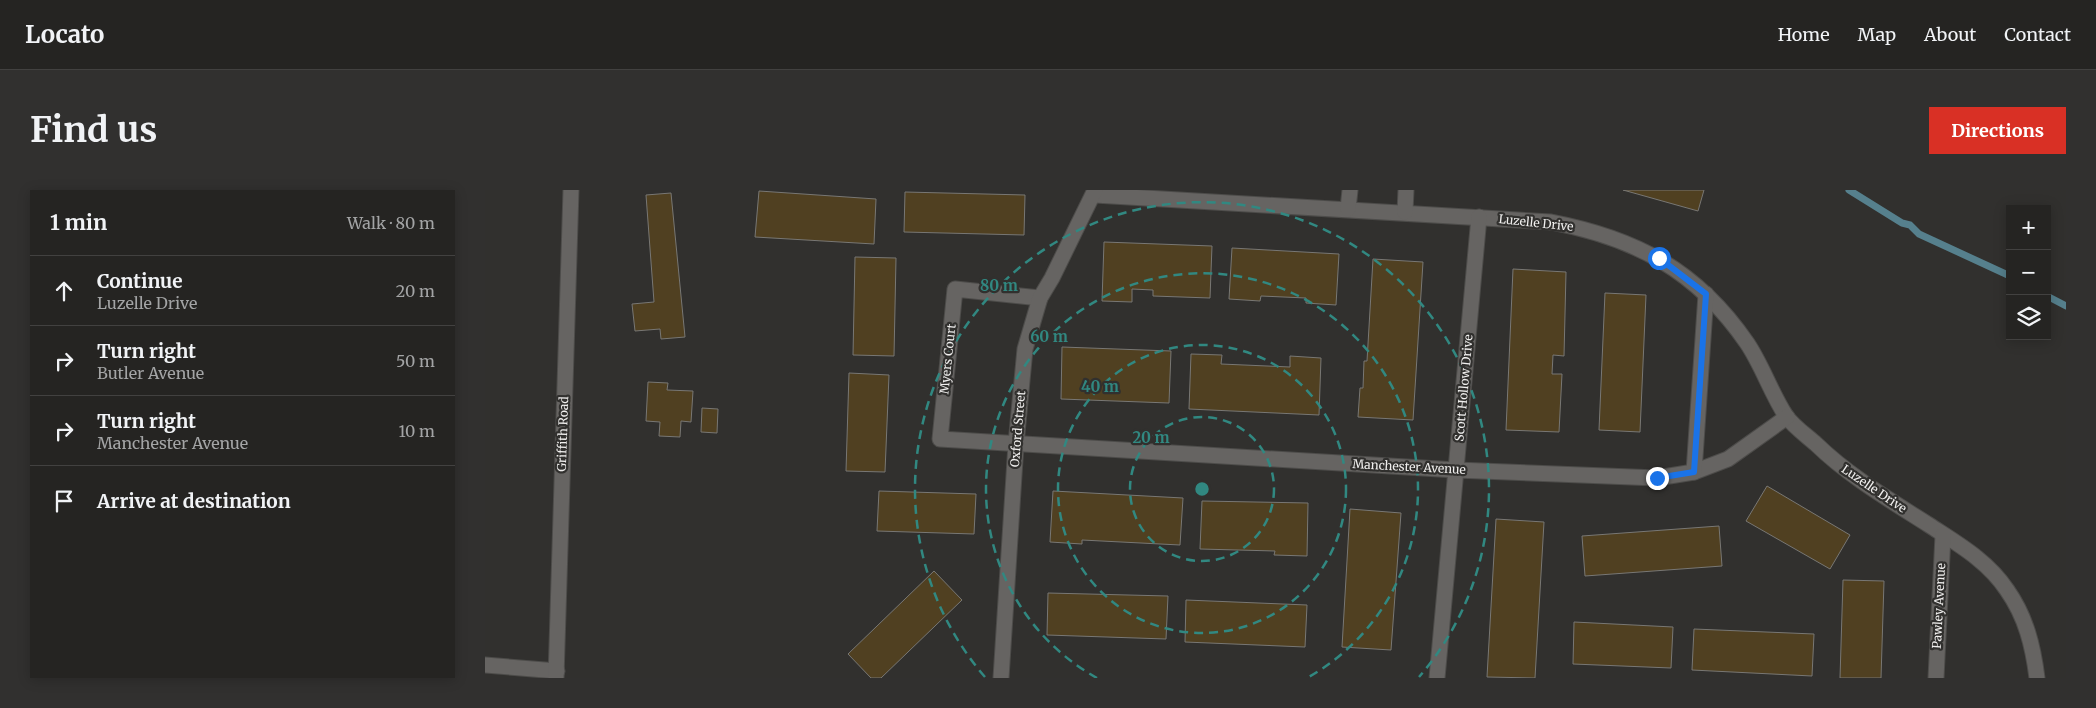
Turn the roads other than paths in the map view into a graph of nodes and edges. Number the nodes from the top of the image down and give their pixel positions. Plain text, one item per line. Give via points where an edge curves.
1 (571, 190) edge
2 (1349, 190) edge
3 (1406, 190) edge
4 (1095, 192) edge
5 (1348, 209) junction
6 (1405, 212) junction
7 (1479, 217) junction
8 (1706, 294) junction
9 (1040, 298) junction
10 (1787, 417) junction
11 (1016, 444) junction
12 (1456, 470) junction
13 (1694, 472) junction
14 (1943, 534) junction
15 (485, 665) edge
16 (557, 675) edge
17 (1001, 678) edge
18 (1437, 678) edge
19 (1936, 678) edge
20 (2037, 678) edge

1 - 16 street, Griffith Road
2 - 5 street
3 - 6 street
4 - 5 street, Luzelle Drive
4 - 9 street, Oxford Street
5 - 6 street, Luzelle Drive
6 - 7 street, Luzelle Drive
7 - 8 street, Luzelle Drive via 1551,222 1593,230 1659,258
7 - 12 street, Scott Hollow Drive
8 - 10 street, Luzelle Drive via 1748,344
8 - 13 street
9 - 11 street, Oxford Street via 1025,349
9 - 11 street, Myers Court via 955,289 940,439
10 - 13 street, Manchester Avenue via 1728,459
10 - 14 street, Luzelle Drive via 1846,472
11 - 12 street, Manchester Avenue
11 - 17 street, Oxford Street
12 - 13 street, Manchester Avenue via 1631,478
12 - 18 street, Scott Hollow Drive
14 - 19 street, Pawley Avenue
14 - 20 street, Luzelle Drive via 1985,564 2007,590 2025,622 2033,647
15 - 16 street

